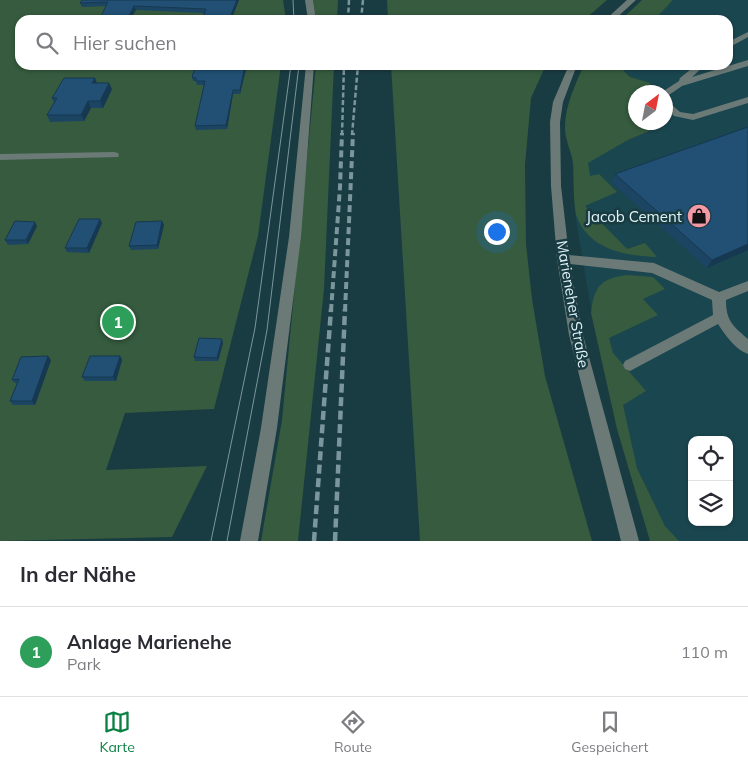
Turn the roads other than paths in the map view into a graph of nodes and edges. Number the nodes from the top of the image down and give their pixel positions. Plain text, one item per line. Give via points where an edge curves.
1 (309, 0) edge
2 (632, 0) edge
3 (311, 15) edge
4 (615, 15) edge
5 (748, 34) edge
6 (733, 42) edge
7 (748, 63) edge
8 (733, 68) edge
9 (310, 70) edge
10 (571, 70) edge
11 (695, 70) edge
12 (725, 70) edge
13 (679, 84) junction
14 (673, 89) edge
15 (748, 100) edge
16 (673, 109) edge
17 (114, 155) dead end
18 (0, 157) edge
19 (563, 259) junction
20 (748, 286) edge
21 (719, 297) junction
22 (720, 317) junction
23 (748, 348) edge
24 (630, 365) dead end
25 (249, 541) edge
26 (630, 541) edge

1 - 3 street
2 - 4 street
5 - 6 street
7 - 8 street
9 - 25 street via 294,237 269,428
10 - 19 street, Marieneher Straße via 554,122
11 - 13 street
12 - 13 street
13 - 14 street
15 - 16 street via 694,117 678,114
17 - 18 street
19 - 21 street via 654,268
19 - 26 street, Marieneher Straße via 576,335
20 - 21 street
21 - 22 street
22 - 23 street
22 - 24 street

